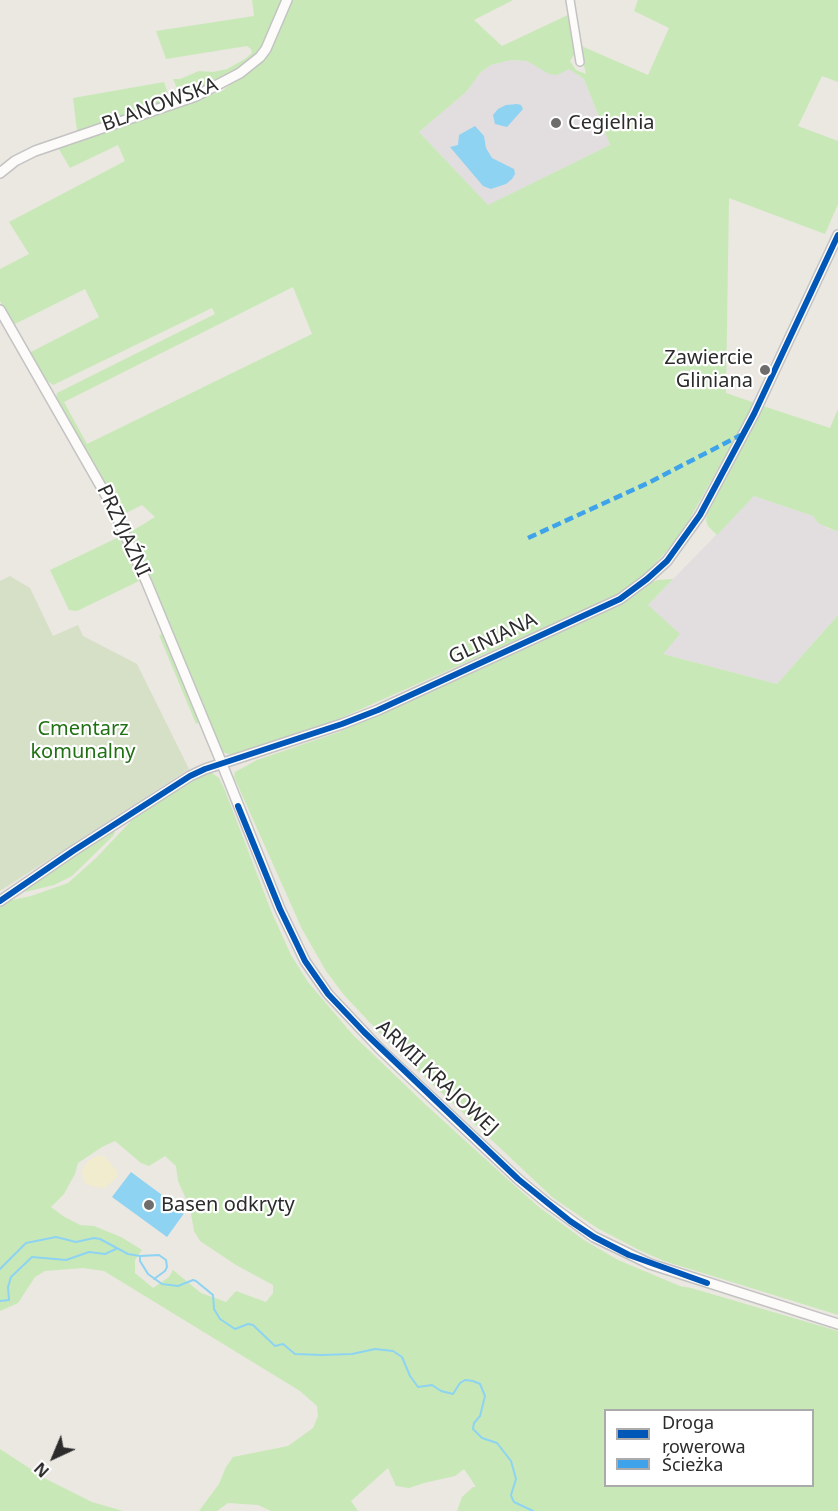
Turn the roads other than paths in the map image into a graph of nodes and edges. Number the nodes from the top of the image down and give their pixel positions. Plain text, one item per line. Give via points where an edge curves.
1 (287, 0) edge
2 (570, 0) edge
3 (580, 62) dead end
4 (0, 173) edge
5 (838, 235) edge
6 (0, 310) edge
7 (222, 764) junction
8 (0, 901) edge
9 (838, 1324) edge

1 - 4 street, BLANOWSKA via 266,49 240,73 196,96 35,151
2 - 3 street
5 - 7 street, GLINIANA via 754,414 700,516 667,561 648,579 620,599 378,710
6 - 7 street, PRZYJAŹNI via 108,496
7 - 8 street, GLINIANA via 175,784
7 - 9 street, ARMII KRAJOWEJ via 295,944 316,979 380,1049 518,1179 570,1221 629,1255

